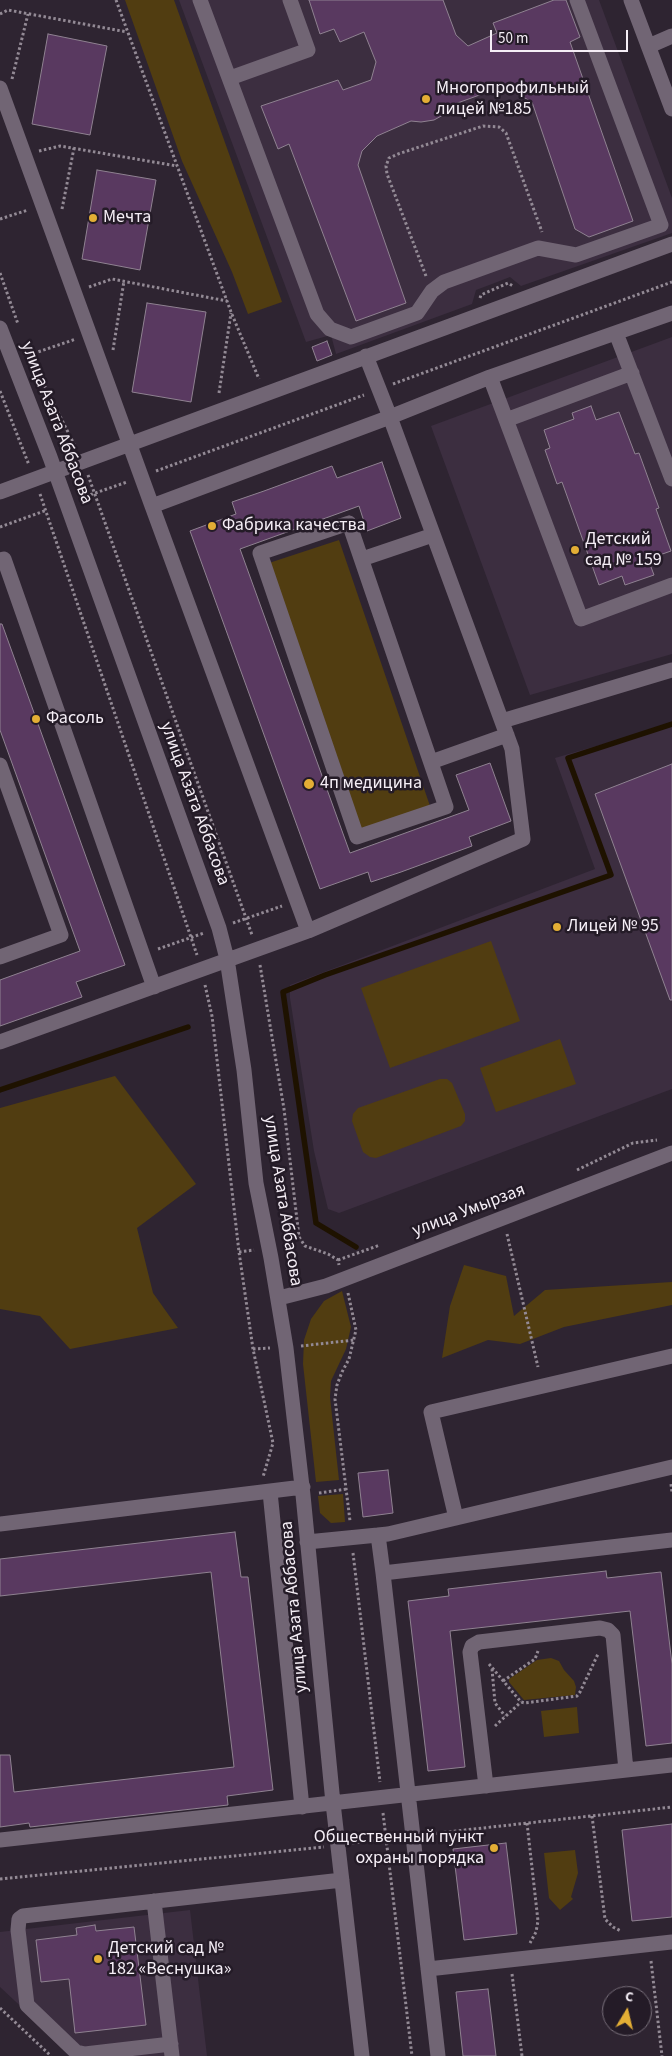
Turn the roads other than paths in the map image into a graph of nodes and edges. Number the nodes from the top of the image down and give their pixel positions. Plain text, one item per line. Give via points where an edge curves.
1 (200, 0) edge
2 (290, 0) edge
3 (577, 0) edge
4 (632, 0) edge
5 (672, 36) edge
6 (649, 46) junction
7 (230, 78) junction
8 (668, 84) edge
9 (0, 88) edge
10 (672, 109) edge
11 (672, 244) edge
12 (672, 313) edge
13 (0, 328) edge
14 (616, 333) junction
15 (366, 356) junction
16 (632, 373) junction
17 (490, 378) junction
18 (390, 418) junction
19 (506, 420) junction
20 (129, 444) junction
21 (55, 471) junction
22 (672, 479) edge
23 (0, 492) edge
24 (152, 506) junction
25 (433, 535) junction
26 (1, 556) edge
27 (362, 559) junction
28 (672, 585) edge
29 (672, 670) edge
30 (504, 728) junction
31 (431, 762) junction
32 (0, 765) edge
33 (308, 930) junction
34 (0, 957) edge
35 (227, 959) junction
36 (154, 986) junction
37 (0, 1042) edge
38 (672, 1154) edge
39 (279, 1298) junction
40 (672, 1356) edge
41 (672, 1467) edge
42 (303, 1487) junction
43 (266, 1492) junction
44 (456, 1518) junction
45 (0, 1524) edge
46 (378, 1535) junction
47 (672, 1540) edge
48 (307, 1542) junction
49 (382, 1573) junction
50 (672, 1764) edge
51 (626, 1770) junction
52 (486, 1786) junction
53 (408, 1794) junction
54 (333, 1803) junction
55 (302, 1807) junction
56 (0, 1840) edge
57 (342, 1880) junction
58 (154, 1902) junction
59 (672, 1942) edge
60 (428, 1969) junction
61 (171, 2050) edge
62 (362, 2056) edge
63 (438, 2056) edge

1 - 7 street
2 - 7 street via 308,50
3 - 7 street via 661,225 576,255 538,248 444,282 432,291 417,313 351,337 330,329 320,319
4 - 6 street
5 - 6 street
6 - 8 street
8 - 10 street
9 - 20 street
11 - 15 street
12 - 14 street
13 - 21 street, улица Азата Аббасова
14 - 16 street
14 - 17 street
15 - 18 street
15 - 20 street
16 - 19 street
16 - 22 street
17 - 18 street
17 - 19 street
18 - 24 street
18 - 25 street
19 - 28 street via 581,619
20 - 21 street
20 - 24 street
21 - 23 street
21 - 35 street, улица Азата Аббасова via 219,928
24 - 33 street
25 - 27 street
25 - 30 street
26 - 36 street
27 - 31 street
27 - 31 street via 350,522 260,553 357,837 446,807
29 - 30 street
30 - 31 street
30 - 33 street via 512,749 523,839
32 - 34 street via 61,935
33 - 35 street
35 - 36 street
35 - 39 street, улица Азата Аббасова via 244,1070 256,1182
36 - 37 street
38 - 39 street, улица Умырзая via 326,1286
39 - 42 street, улица Азата Аббасова
40 - 44 street via 431,1412
41 - 44 street
42 - 43 street
42 - 48 street, улица Азата Аббасова
43 - 45 street
43 - 55 street
44 - 46 street
46 - 48 street
46 - 49 street
47 - 49 street
48 - 54 street, улица Азата Аббасова
49 - 53 street
50 - 51 street
51 - 52 street
51 - 52 street via 613,1635 600,1628 536,1635 480,1642 473,1645 470,1652
52 - 53 street
53 - 54 street
53 - 60 street
54 - 55 street
54 - 57 street, улица Азата Аббасова
55 - 56 street
57 - 58 street
57 - 62 street, улица Азата Аббасова
58 - 61 street
58 - 61 street via 23,1916 17,1924 27,2005 76,2052
59 - 60 street
60 - 63 street

